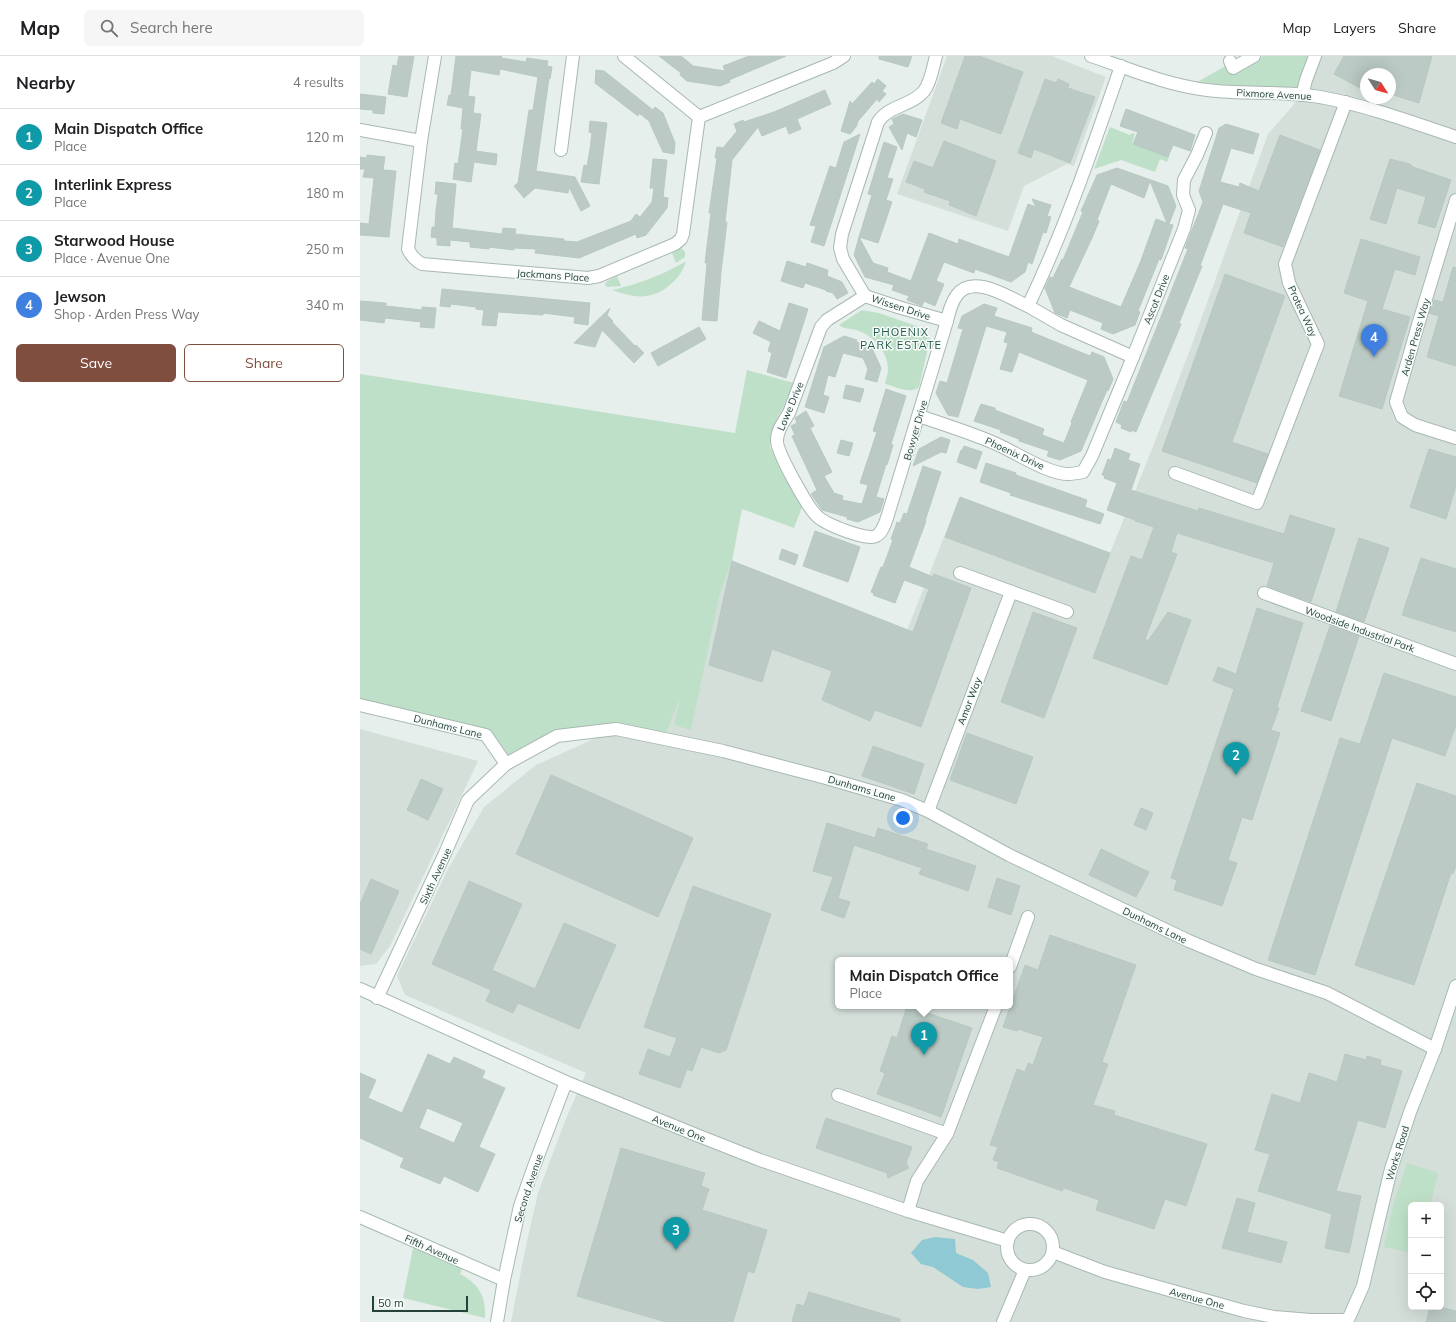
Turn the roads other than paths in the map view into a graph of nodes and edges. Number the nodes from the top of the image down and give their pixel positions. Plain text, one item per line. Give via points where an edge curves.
1 (435, 56) edge
2 (574, 56) edge
3 (624, 56) edge
4 (844, 56) edge
5 (936, 56) edge
6 (1091, 56) edge
7 (1254, 56) edge
8 (1315, 56) edge
9 (1230, 61) dead end
10 (1121, 66) junction
11 (1302, 95) junction
12 (1346, 102) junction
13 (700, 117) junction
14 (360, 130) edge
15 (1206, 133) dead end
16 (1456, 137) edge
17 (421, 141) junction
18 (561, 150) dead end
19 (1456, 200) edge
20 (865, 296) junction
21 (1028, 306) junction
22 (947, 321) junction
23 (1133, 357) junction
24 (918, 416) junction
25 (1456, 438) edge
26 (1175, 473) dead end
27 (877, 536) joint
28 (960, 573) dead end
29 (1011, 592) junction
30 (1264, 593) dead end
31 (1067, 612) dead end
32 (1456, 664) edge
33 (360, 705) edge
34 (506, 764) junction
35 (928, 811) junction
36 (1028, 917) dead end
37 (1013, 959) edge
38 (1456, 986) edge
39 (360, 989) edge
40 (377, 998) junction
41 (995, 1009) edge
42 (1435, 1050) junction
43 (566, 1082) junction
44 (838, 1094) dead end
45 (947, 1134) junction
46 (908, 1210) junction
47 (360, 1217) edge
48 (1008, 1241) junction
49 (1052, 1252) junction
50 (1024, 1270) junction
51 (504, 1280) junction
52 (1347, 1321) edge
53 (497, 1322) edge
54 (1004, 1322) edge

1 - 17 street, Jackmans Place
2 - 18 street
3 - 13 street
4 - 13 street via 833,63
5 - 20 street, Wissen Drive via 924,91 882,116 878,122 842,234 840,248 843,259
6 - 10 street, Pixmore Avenue
7 - 9 street via 1233,68
8 - 11 street
10 - 11 street, Pixmore Avenue via 1155,78 1206,90
10 - 21 street via 1069,211
11 - 12 street, Pixmore Avenue
12 - 16 street, Pixmore Avenue
12 - 26 street, Protea Way via 1285,264 1289,283 1318,344 1258,504
13 - 17 street, Jackmans Place via 681,239 675,244 599,276 588,278 422,264 414,258 408,249
14 - 17 street
15 - 23 street, Ascot Drive via 1184,180 1183,195 1189,210 1184,229
19 - 25 street, Arden Press Way via 1396,402 1402,418 1415,425
20 - 22 street, Wissen Drive
20 - 27 street, Lowe Drive via 827,320 821,327 789,413 781,425 777,441 781,455 816,516 858,535 868,538
21 - 22 street via 988,288 971,286 957,295
21 - 23 street via 1061,325
22 - 24 street, Bowyer Drive
23 - 24 street, Phoenix Drive via 1083,472 1067,474 1051,469 992,442
24 - 27 street, Bowyer Drive via 892,507
28 - 29 street
29 - 31 street
29 - 35 street, Amor Way
30 - 32 street, Woodside Industrial Park
33 - 34 street, Dunhams Lane via 486,735
34 - 35 street, Dunhams Lane via 557,736 616,729 723,751 819,776 902,800
34 - 40 street, Sixth Avenue via 468,800
35 - 42 street, Dunhams Lane via 1009,855 1189,941 1256,969 1327,993
36 - 37 street
38 - 42 street, Works Road
39 - 40 street, Avenue One
40 - 43 street, Avenue One
41 - 45 street
42 - 52 street, Works Road via 1410,1112 1391,1170 1363,1286
43 - 46 street, Avenue One via 760,1160
43 - 51 street, Second Avenue via 520,1206
44 - 45 street
45 - 46 street via 917,1181
46 - 48 street, Avenue One
47 - 51 street, Fifth Avenue
48 - 49 street via 1019,1227 1036,1225 1050,1235 1053,1243
48 - 50 street via 1010,1259
49 - 50 street via 1042,1267
49 - 52 street, Avenue One via 1104,1272 1244,1310 1274,1317
50 - 54 street
51 - 53 street, Second Avenue

